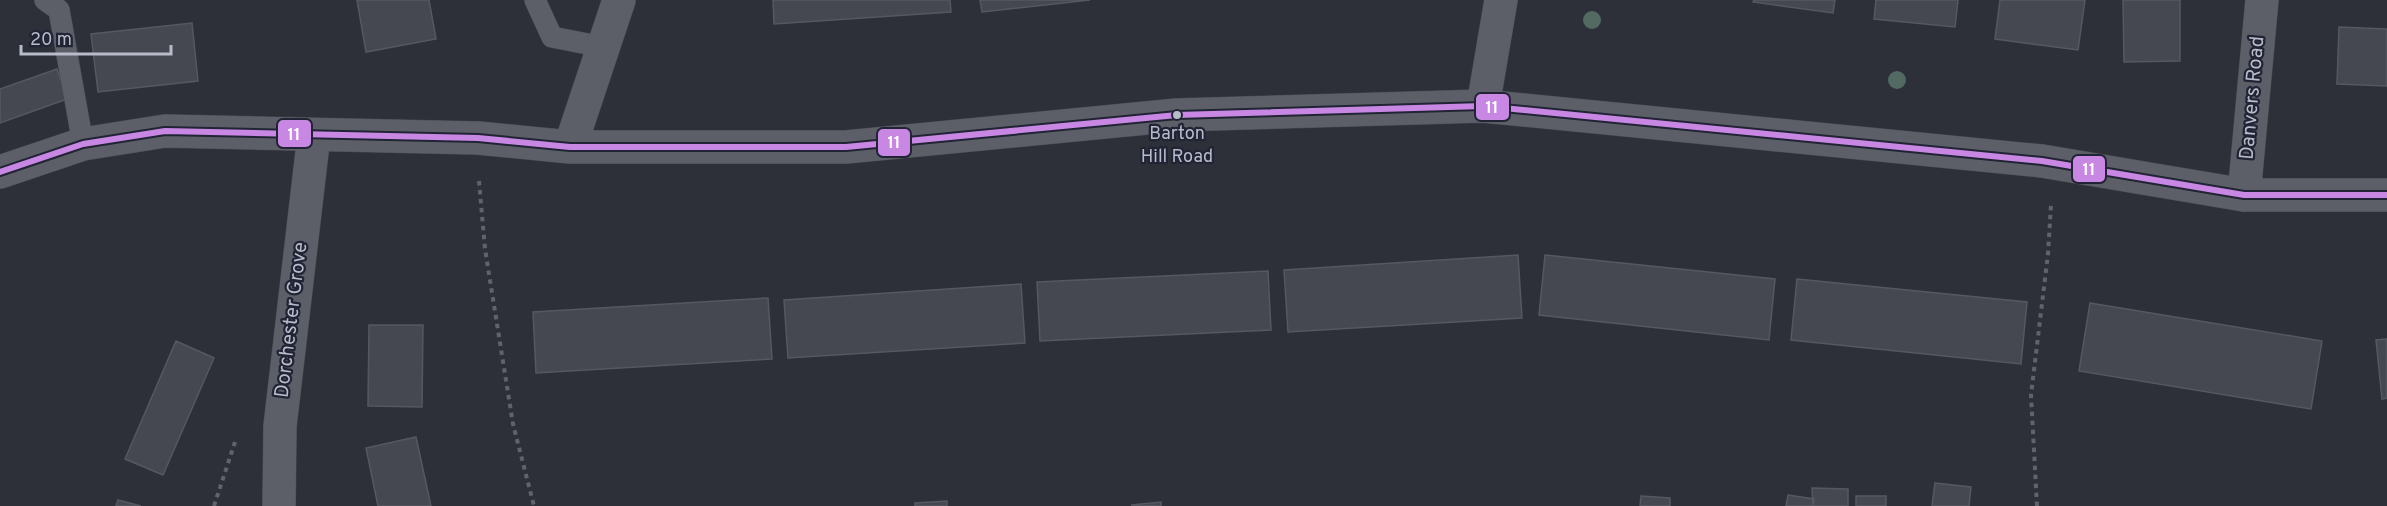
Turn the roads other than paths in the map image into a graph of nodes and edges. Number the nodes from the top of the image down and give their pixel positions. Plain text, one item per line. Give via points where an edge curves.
1 (45, 0) edge
2 (535, 0) edge
3 (619, 0) edge
4 (1501, 0) edge
5 (2262, 0) edge
6 (603, 47) junction
7 (1483, 106) junction
8 (314, 135) junction
9 (83, 144) junction
10 (570, 147) junction
11 (0, 172) edge
12 (2244, 195) junction
13 (2387, 195) edge
14 (279, 506) edge

1 - 9 lane via 59,10
2 - 6 lane via 552,37
3 - 6 street
4 - 7 street
5 - 12 street, Danvers Road
6 - 10 street
7 - 10 street via 1177,115 846,147
7 - 12 street via 2054,163
8 - 9 street via 165,131
8 - 10 street via 478,138
8 - 14 street, Dorchester Grove via 280,426
9 - 11 street
12 - 13 street

